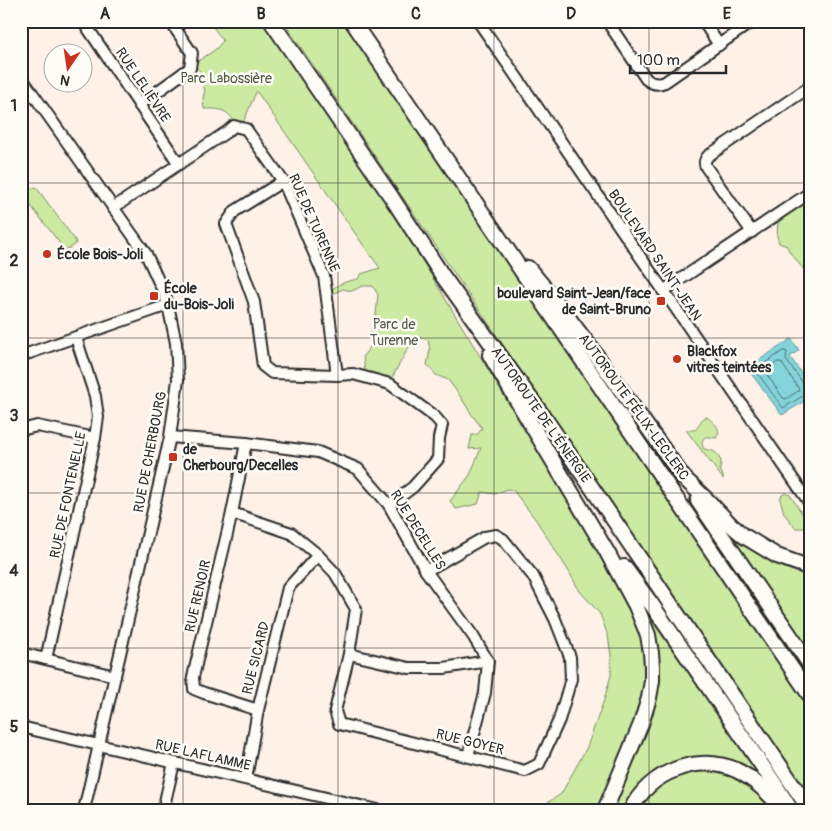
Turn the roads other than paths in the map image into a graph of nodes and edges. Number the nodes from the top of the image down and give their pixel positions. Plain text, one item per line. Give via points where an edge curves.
1 (83, 21) edge
2 (170, 21) edge
3 (272, 21) edge
4 (352, 21) edge
5 (478, 21) edge
6 (607, 21) edge
7 (703, 21) edge
8 (753, 21) edge
9 (719, 45) junction
10 (21, 77) edge
11 (811, 86) edge
12 (139, 104) junction
13 (180, 164) junction
14 (283, 181) junction
15 (811, 192) edge
16 (113, 208) junction
17 (484, 216) junction
18 (752, 232) junction
19 (442, 275) junction
20 (663, 291) junction
21 (168, 305) junction
22 (76, 338) junction
23 (21, 356) edge
24 (337, 375) junction
25 (21, 430) edge
26 (170, 437) junction
27 (95, 438) junction
28 (246, 443) junction
29 (683, 477) junction
30 (389, 505) junction
31 (811, 505) edge
32 (232, 513) junction
33 (591, 525) junction
34 (318, 555) junction
35 (811, 568) edge
36 (426, 571) junction
37 (21, 654) edge
38 (349, 654) junction
39 (46, 659) junction
40 (488, 661) junction
41 (811, 666) edge
42 (115, 676) junction
43 (811, 696) edge
44 (258, 710) junction
45 (22, 729) edge
46 (100, 746) junction
47 (468, 756) junction
48 (174, 763) junction
49 (246, 779) junction
50 (84, 810) edge
51 (163, 810) edge
52 (378, 810) edge
53 (605, 810) edge
54 (631, 810) edge
55 (783, 810) edge
56 (790, 810) edge
57 (810, 810) edge

1 - 12 street, RUE LELIÈVRE
2 - 12 street via 192,53 190,68
3 - 19 highway, AUTOROUTE DE L'ÉNERGIE
4 - 17 highway
5 - 20 street, BOULEVARD SAINT-JEAN
6 - 9 street via 646,79 655,84 665,82
7 - 9 street
8 - 9 street
10 - 16 street, RUE DE CHERBOURG
11 - 18 street via 706,158 706,167
12 - 13 street, RUE LELIÈVRE
13 - 14 street, RUE DE TURENNE via 234,126 246,129
13 - 16 street, RUE DE TURENNE
14 - 24 street, RUE DE TURENNE via 324,276
14 - 24 street via 235,211 226,224 254,302 263,366 272,373
15 - 18 street
16 - 21 street, RUE DE CHERBOURG via 146,254
17 - 29 highway, AUTOROUTE FÉLIX-LECLERC via 554,299
17 - 43 highway
18 - 20 street
19 - 33 highway
19 - 57 highway, AUTOROUTE DE L'ÉNERGIE via 548,423
20 - 31 street, BOULEVARD SAINT-JEAN
21 - 22 street
21 - 26 street, RUE DE CHERBOURG via 176,343 178,380
22 - 23 street
22 - 27 street, RUE DE FONTENELLE via 95,396 98,417
24 - 30 street via 353,374 390,384 435,417 442,426 438,459 413,487
25 - 27 street via 37,426
26 - 28 street, RUE DECELLES
26 - 42 street, RUE DE CHERBOURG
27 - 39 street, RUE DE FONTENELLE
28 - 30 street, RUE DECELLES via 318,452 358,469
28 - 32 street, RUE RENOIR
29 - 35 highway, AUTOROUTE FÉLIX-LECLERC via 750,540 777,556
29 - 41 highway
30 - 36 street, RUE DECELLES
32 - 34 street, RUE GOYER via 291,533
32 - 44 street, RUE RENOIR via 193,677 194,689
33 - 53 highway via 640,613 652,659 647,706
33 - 56 highway via 652,605
34 - 38 street, RUE GOYER via 335,574 356,609
34 - 44 street, RUE SICARD via 288,588
36 - 40 street, RUE DECELLES
36 - 47 street, RUE GOYER via 485,537 496,535 533,576 555,618 570,657 571,680 559,720 539,764 524,770
37 - 39 street
38 - 40 street via 409,668 444,668
38 - 47 street, RUE GOYER via 334,712 340,724
39 - 42 street
40 - 47 street via 486,694
42 - 46 street, RUE DE CHERBOURG
44 - 49 street, RUE SICARD
45 - 46 street, RUE LAFLAMME
46 - 48 street, RUE LAFLAMME
46 - 50 street, RUE DE CHERBOURG
48 - 49 street, RUE LAFLAMME
48 - 51 street
49 - 52 street, RUE LAFLAMME
54 - 55 highway via 641,794 661,776 677,768 701,764 743,774 765,790

